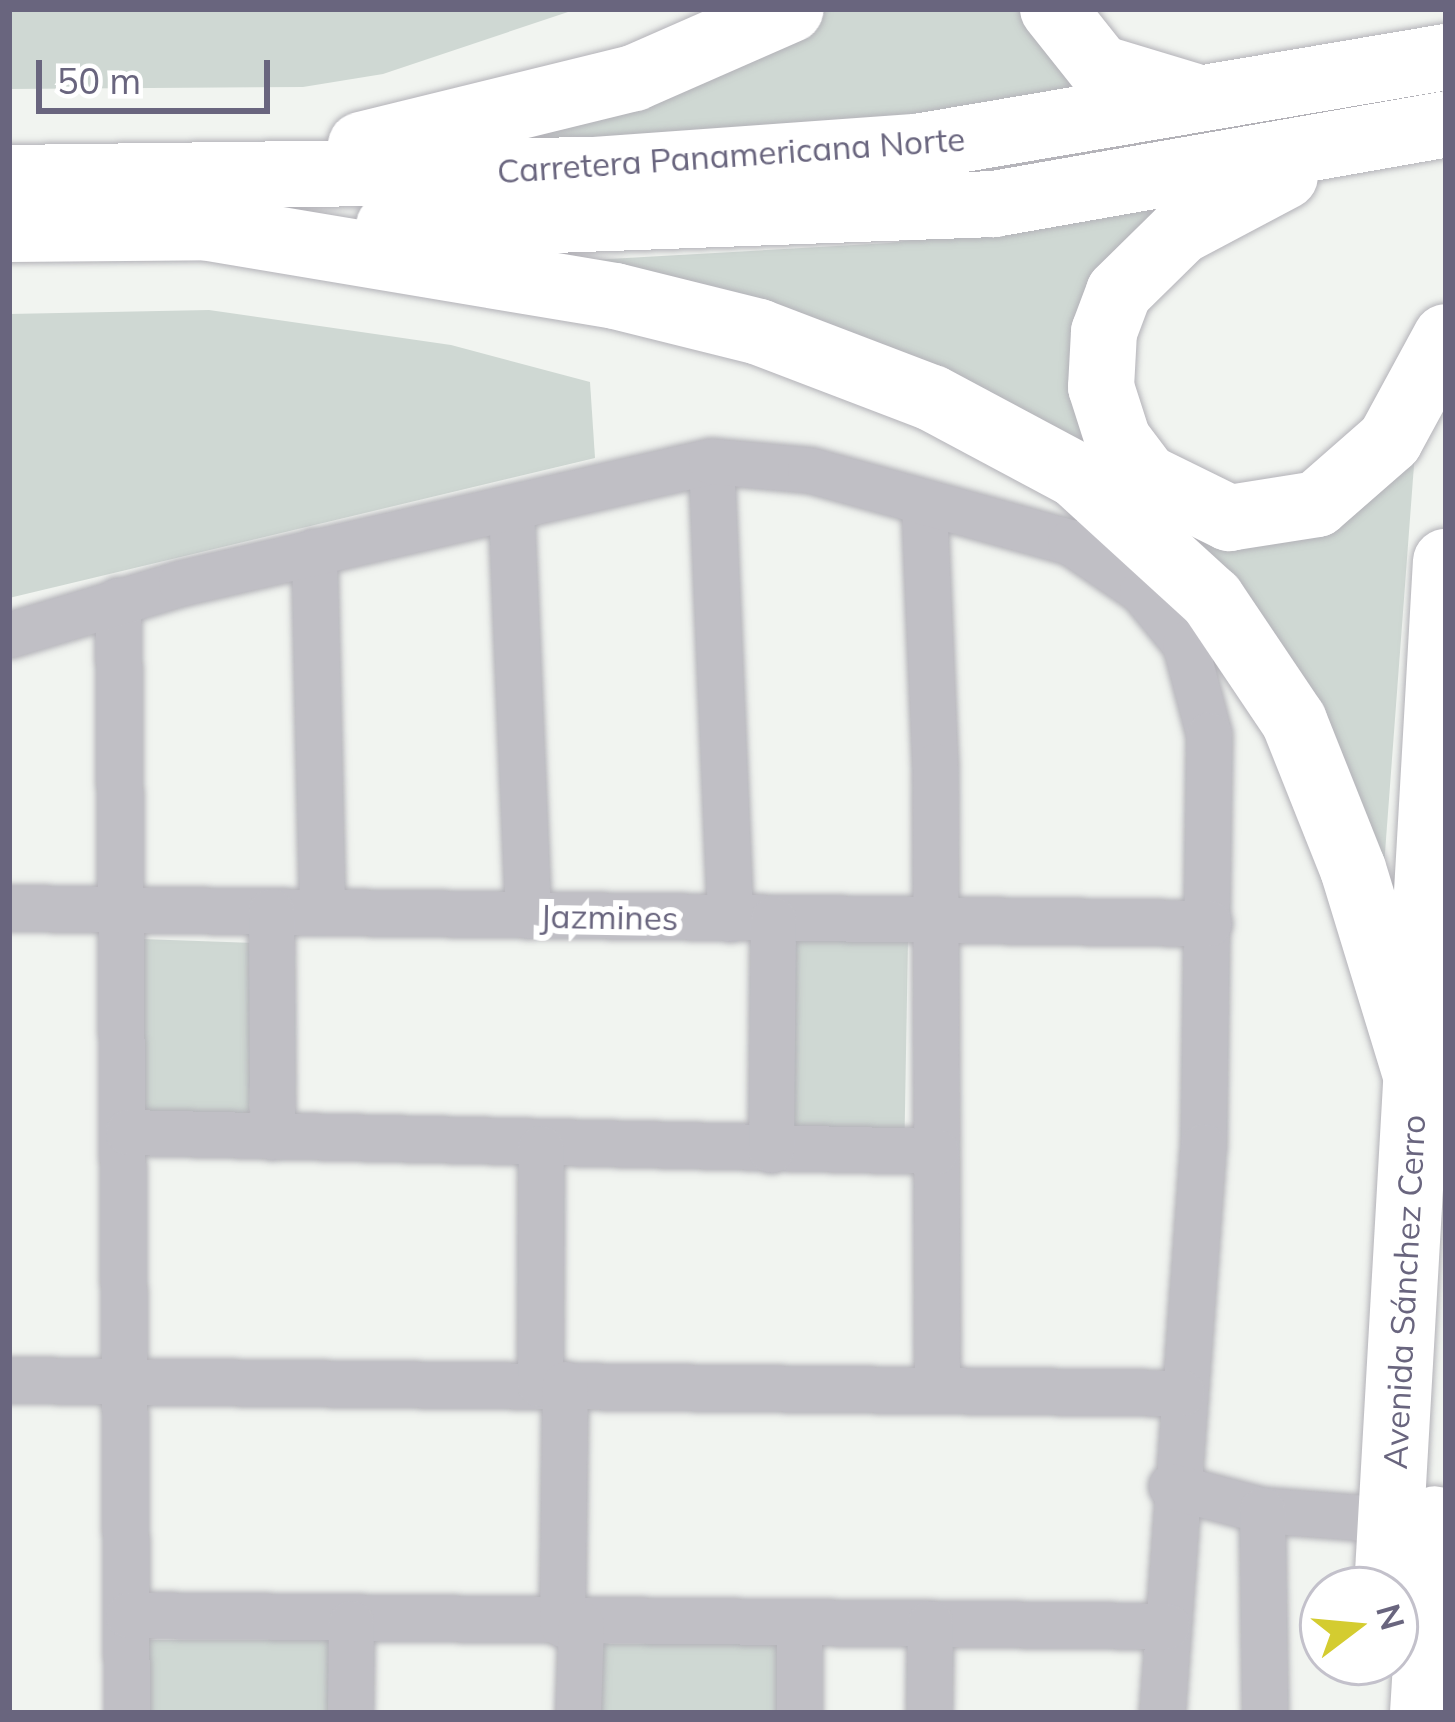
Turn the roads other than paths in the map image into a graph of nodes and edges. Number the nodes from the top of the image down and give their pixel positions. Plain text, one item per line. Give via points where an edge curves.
1 (791, 9) edge
2 (1053, 9) edge
3 (1433, 60) edge
4 (1226, 100) junction
5 (1432, 127) edge
6 (1339, 148) junction
7 (9, 178) edge
8 (202, 202) junction
9 (9, 229) edge
10 (1446, 337) edge
11 (711, 461) junction
12 (924, 505) junction
13 (511, 508) junction
14 (314, 551) junction
15 (1446, 562) edge
16 (118, 600) junction
17 (9, 635) edge
18 (9, 908) edge
19 (127, 910) junction
20 (271, 911) junction
21 (322, 912) junction
22 (529, 916) junction
23 (751, 919) junction
24 (934, 920) junction
25 (1209, 923) junction
26 (1416, 1076) junction
27 (128, 1132) junction
28 (272, 1137) junction
29 (542, 1148) junction
30 (772, 1150) junction
31 (936, 1151) junction
32 (1446, 1347) edge
33 (9, 1380) edge
34 (125, 1381) junction
35 (553, 1384) junction
36 (937, 1384) junction
37 (1182, 1393) junction
38 (1172, 1486) junction
39 (1262, 1510) junction
40 (1419, 1521) edge
41 (1413, 1566) edge
42 (1413, 1566) edge
43 (128, 1615) junction
44 (351, 1622) junction
45 (799, 1623) junction
46 (930, 1623) junction
47 (572, 1624) junction
48 (1166, 1626) junction
49 (1419, 1683) edge
50 (127, 1713) edge
51 (350, 1713) edge
52 (578, 1713) edge
53 (800, 1713) edge
54 (929, 1713) edge
55 (1162, 1713) edge
56 (1265, 1713) edge
57 (1423, 1713) edge

1 - 8 highway via 634,79
2 - 4 highway via 1079,50 1119,79
3 - 4 highway, Carretera Panamericana Norte
4 - 8 highway, Carretera Panamericana Norte via 893,149
5 - 6 highway, Carretera Panamericana Norte
6 - 8 highway, Carretera Panamericana Norte via 994,204 617,223
6 - 10 highway via 1181,230 1132,273 1101,350 1118,440 1146,477 1204,512 1252,520 1296,512 1371,463
7 - 8 highway, Carretera Panamericana Norte
8 - 9 highway, Carretera Panamericana Norte
8 - 26 highway via 759,332 973,416 1076,475 1212,599 1294,721 1353,868
11 - 12 street via 810,470
11 - 13 street
11 - 23 street
12 - 24 street
12 - 25 street via 1070,542 1142,592 1186,644 1208,718
13 - 14 street
13 - 22 street
14 - 16 street
14 - 21 street
15 - 26 highway, Avenida Sánchez Cerro
16 - 17 street
16 - 19 street
18 - 19 street, Jazmines
19 - 20 street, Jazmines
19 - 27 street
20 - 21 street, Jazmines
20 - 28 street
21 - 22 street, Jazmines
22 - 23 street, Jazmines
23 - 24 street, Jazmines
23 - 30 street
24 - 25 street, Jazmines
24 - 31 street
25 - 37 street
26 - 40 highway, Avenida Sánchez Cerro
27 - 28 street
27 - 34 street
28 - 29 street
29 - 30 street
29 - 35 street
30 - 31 street
31 - 36 street
32 - 42 highway, Avenida Sánchez Cerro
33 - 34 street
34 - 35 street
34 - 43 street
35 - 36 street
35 - 47 street
36 - 37 street
37 - 38 street
38 - 39 street
38 - 48 street
39 - 40 street
39 - 56 street
40 - 41 highway, Avenida Sánchez Cerro
43 - 44 street
43 - 50 street
44 - 47 street
44 - 51 street
45 - 46 street
45 - 47 street
45 - 53 street
46 - 48 street
46 - 54 street
47 - 52 street
48 - 55 street
49 - 57 highway, Avenida Sánchez Cerro

